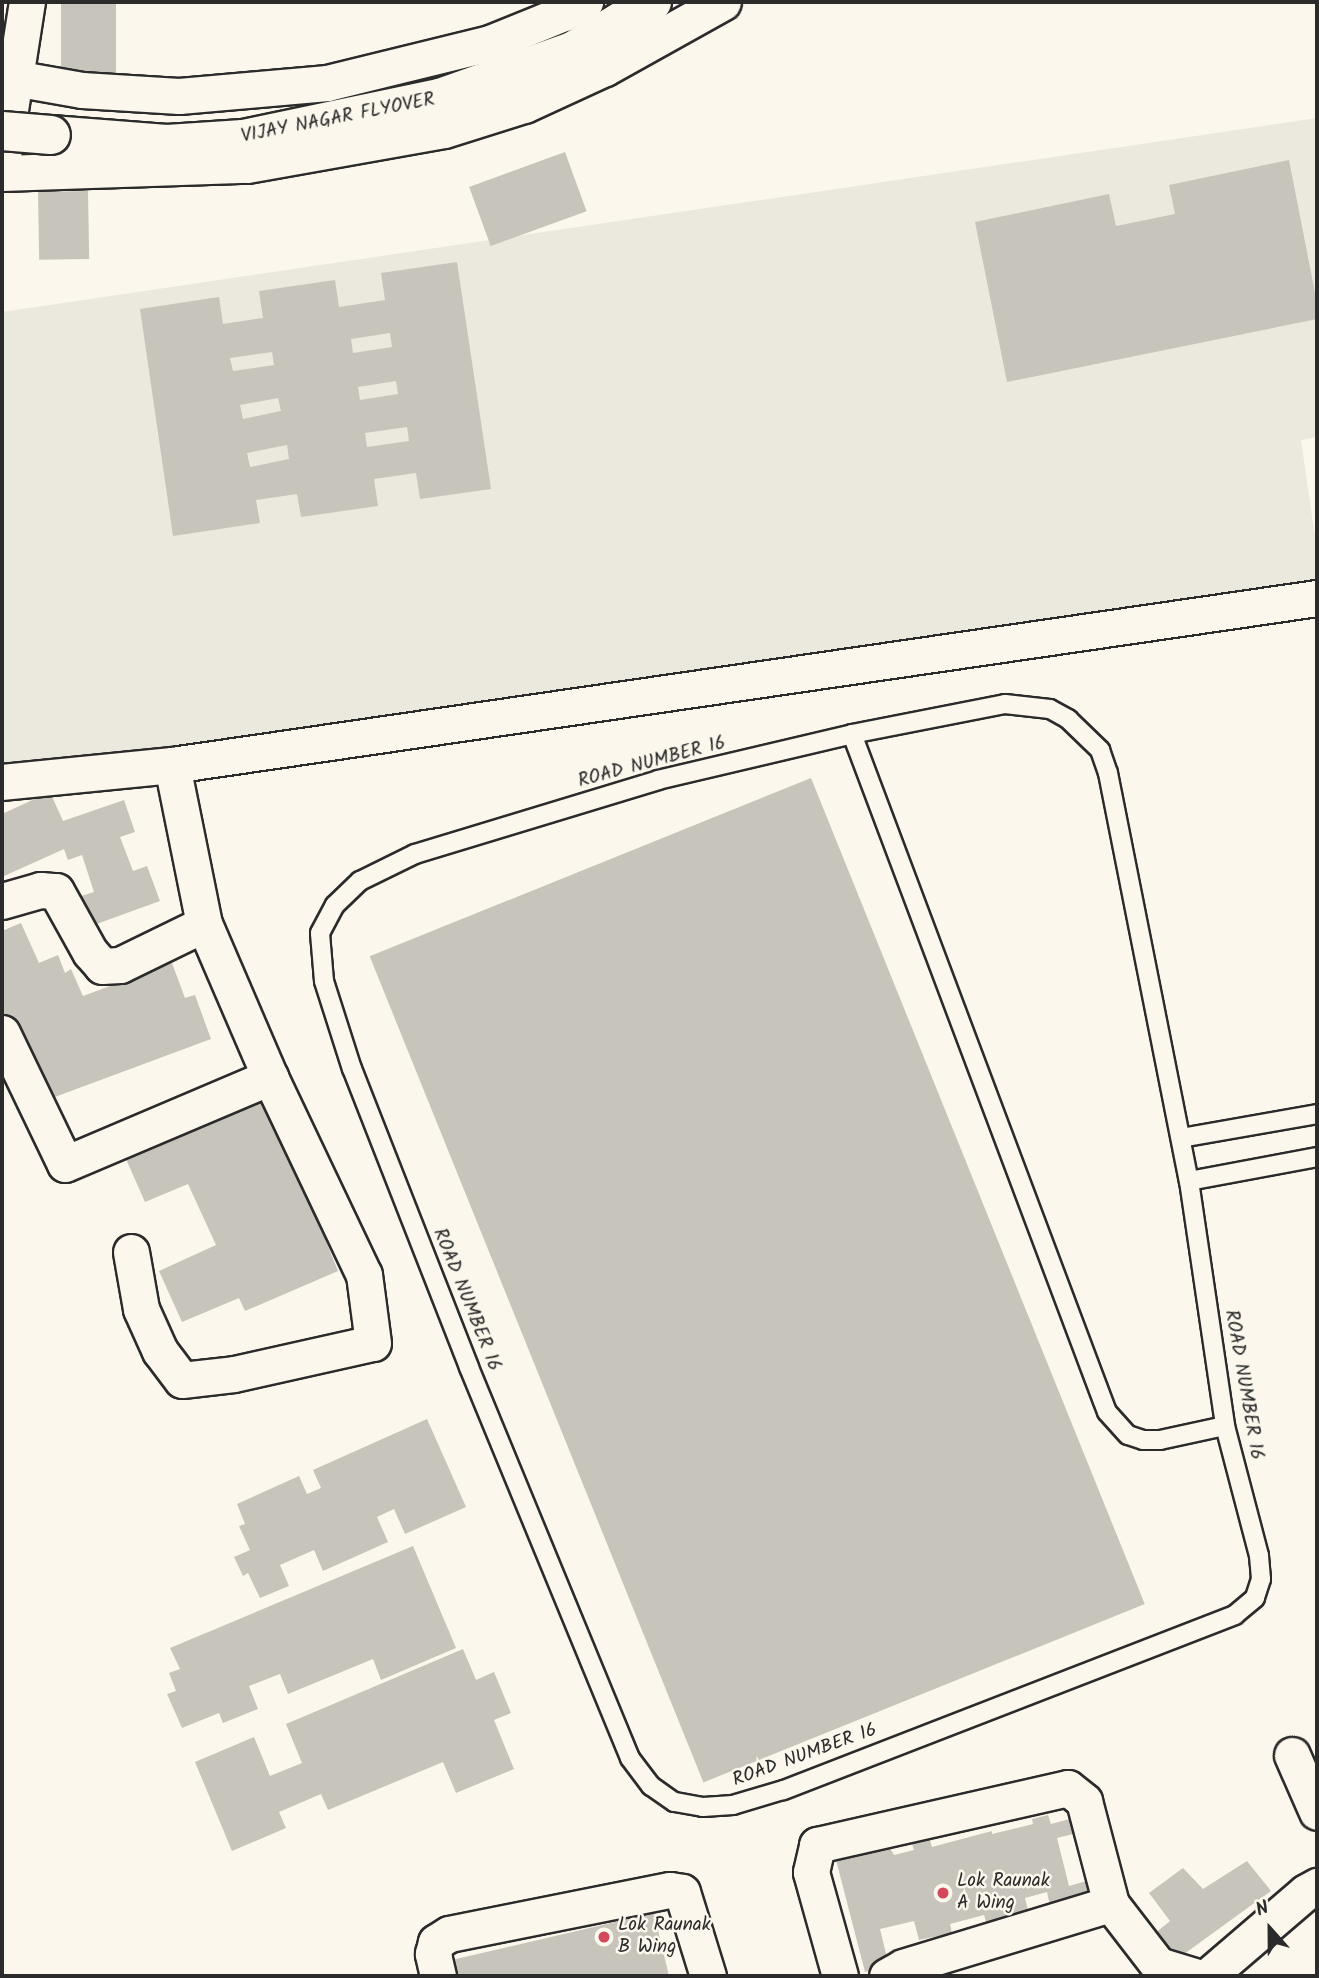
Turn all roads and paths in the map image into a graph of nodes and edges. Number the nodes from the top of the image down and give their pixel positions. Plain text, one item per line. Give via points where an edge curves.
1 (27, 2) edge
2 (585, 2) edge
3 (652, 2) edge
4 (723, 2) edge
5 (14, 78) junction
6 (2, 131) edge
7 (2, 162) edge
8 (2, 173) edge
9 (1317, 598) edge
10 (852, 734) junction
11 (172, 765) junction
12 (2, 782) edge
13 (2, 901) edge
14 (204, 924) junction
15 (2, 1033) edge
16 (270, 1077) junction
17 (1317, 1114) edge
18 (1181, 1138) junction
19 (1317, 1157) edge
20 (1189, 1181) junction
21 (131, 1252) dead end
22 (1225, 1426) junction
23 (1292, 1755) dead end
24 (1317, 1812) edge
25 (1317, 1886) edge
26 (1111, 1905) junction
27 (438, 1976) edge
28 (708, 1976) edge
29 (840, 1976) edge
30 (887, 1976) edge
31 (1193, 1976) edge
32 (1208, 1976) edge

1 - 5 street
2 - 5 street via 491,43 327,83 179,96 82,90
3 - 6 main road, VIJAY NAGAR FLYOVER, bridge via 573,51 453,94 243,139 167,144
4 - 8 street via 605,68 524,105 444,130 247,165
5 - 7 street
9 - 11 street
10 - 18 lane, ROAD NUMBER 16 via 1005,704 1050,709 1100,750
10 - 22 lane via 1107,1412 1128,1435 1143,1440
10 - 22 lane, ROAD NUMBER 16 via 657,780 415,854 360,881 335,905 320,933 324,981 352,1069 630,1758 651,1786 674,1802 703,1807 733,1805 783,1790 1235,1615 1255,1598 1261,1579
11 - 12 street
11 - 14 street
13 - 14 street via 40,890 56,891 102,966 120,965
14 - 16 street
15 - 16 street via 65,1164
16 - 21 street via 364,1275 373,1343 234,1374 182,1380 160,1351 141,1309
17 - 18 lane
18 - 20 lane, ROAD NUMBER 16
19 - 20 lane
20 - 22 lane, ROAD NUMBER 16
23 - 24 street
25 - 32 street
26 - 29 street via 1084,1801 1069,1788 817,1845 811,1872
26 - 30 street
26 - 31 street via 1158,1965
27 - 28 street via 433,1954 436,1942 449,1934 670,1890 682,1892

